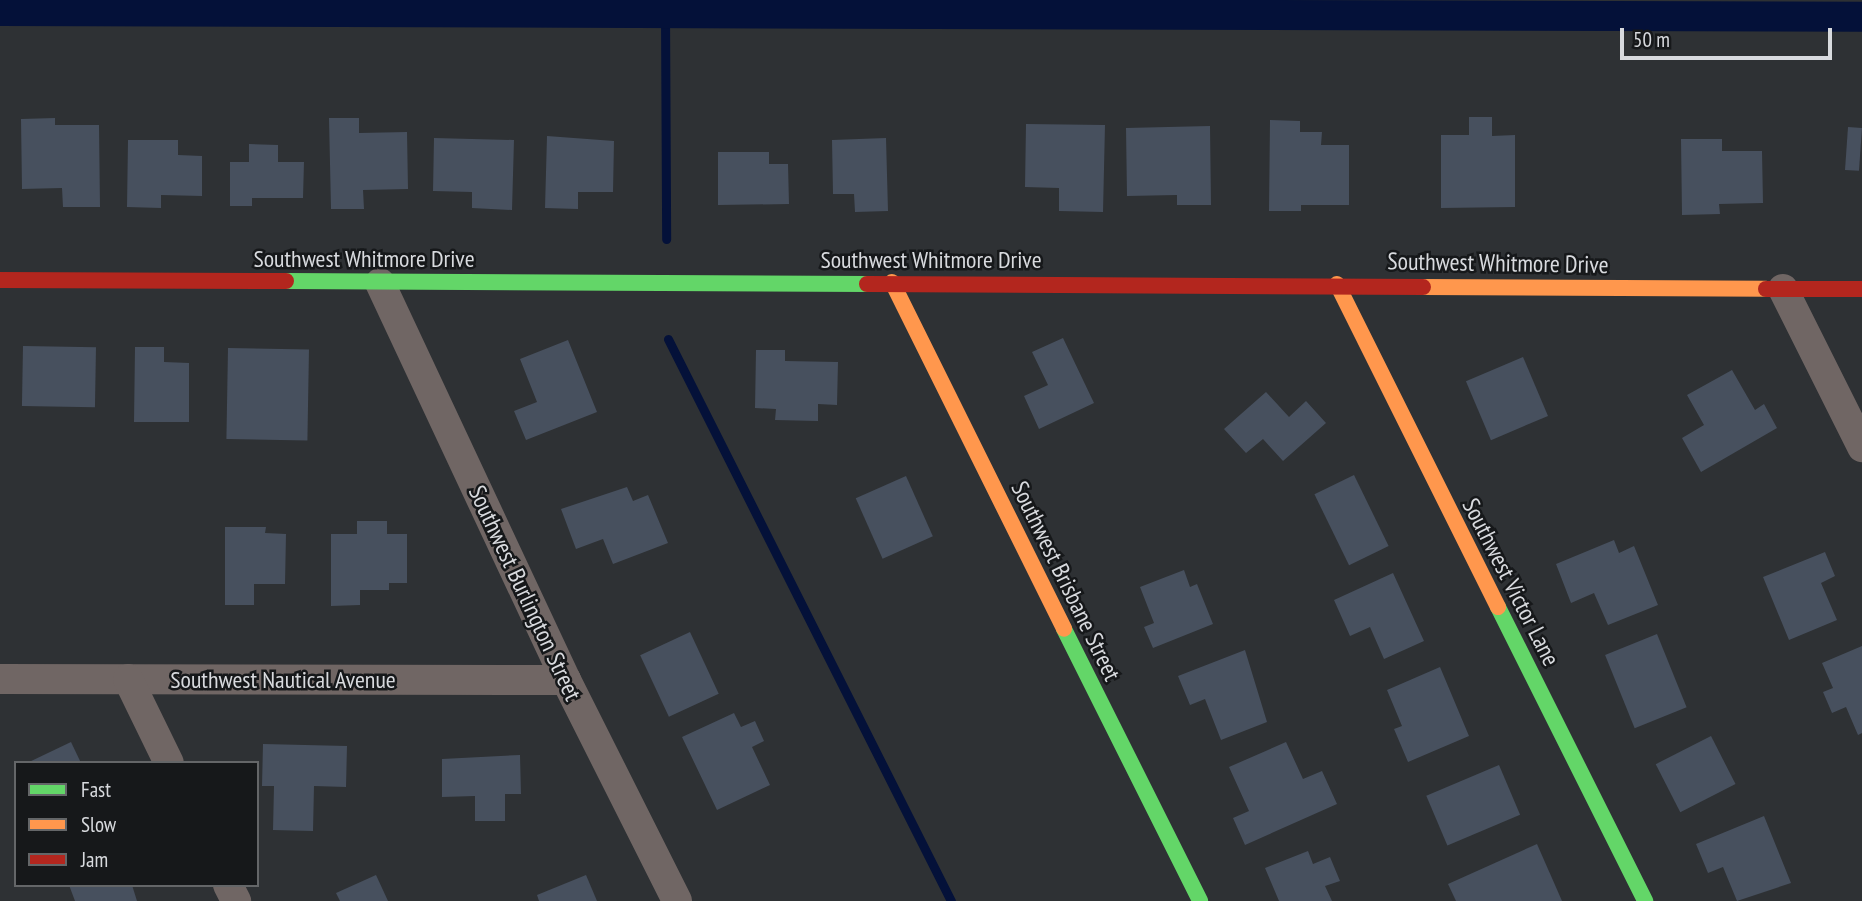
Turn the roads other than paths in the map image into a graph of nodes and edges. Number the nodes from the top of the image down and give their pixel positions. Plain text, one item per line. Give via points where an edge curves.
1 (0, 281) edge
2 (891, 282) junction
3 (380, 283) junction
4 (1337, 284) junction
5 (1783, 289) junction
6 (1862, 289) edge
7 (1862, 447) edge
8 (0, 679) edge
9 (128, 679) junction
10 (566, 680) junction
11 (168, 761) edge
12 (677, 901) edge
13 (1200, 901) edge
14 (1645, 901) edge

1 - 3 street, Southwest Whitmore Drive
2 - 3 street, Southwest Whitmore Drive
2 - 4 street, Southwest Whitmore Drive
2 - 13 street, Southwest Brisbane Street
3 - 10 street, Southwest Burlington Street
4 - 5 street, Southwest Whitmore Drive
4 - 14 street, Southwest Victor Lane
5 - 6 street, Southwest Whitmore Drive
5 - 7 street
8 - 9 street, Southwest Nautical Avenue
9 - 10 street, Southwest Nautical Avenue
9 - 11 street
10 - 12 street, Southwest Burlington Street

